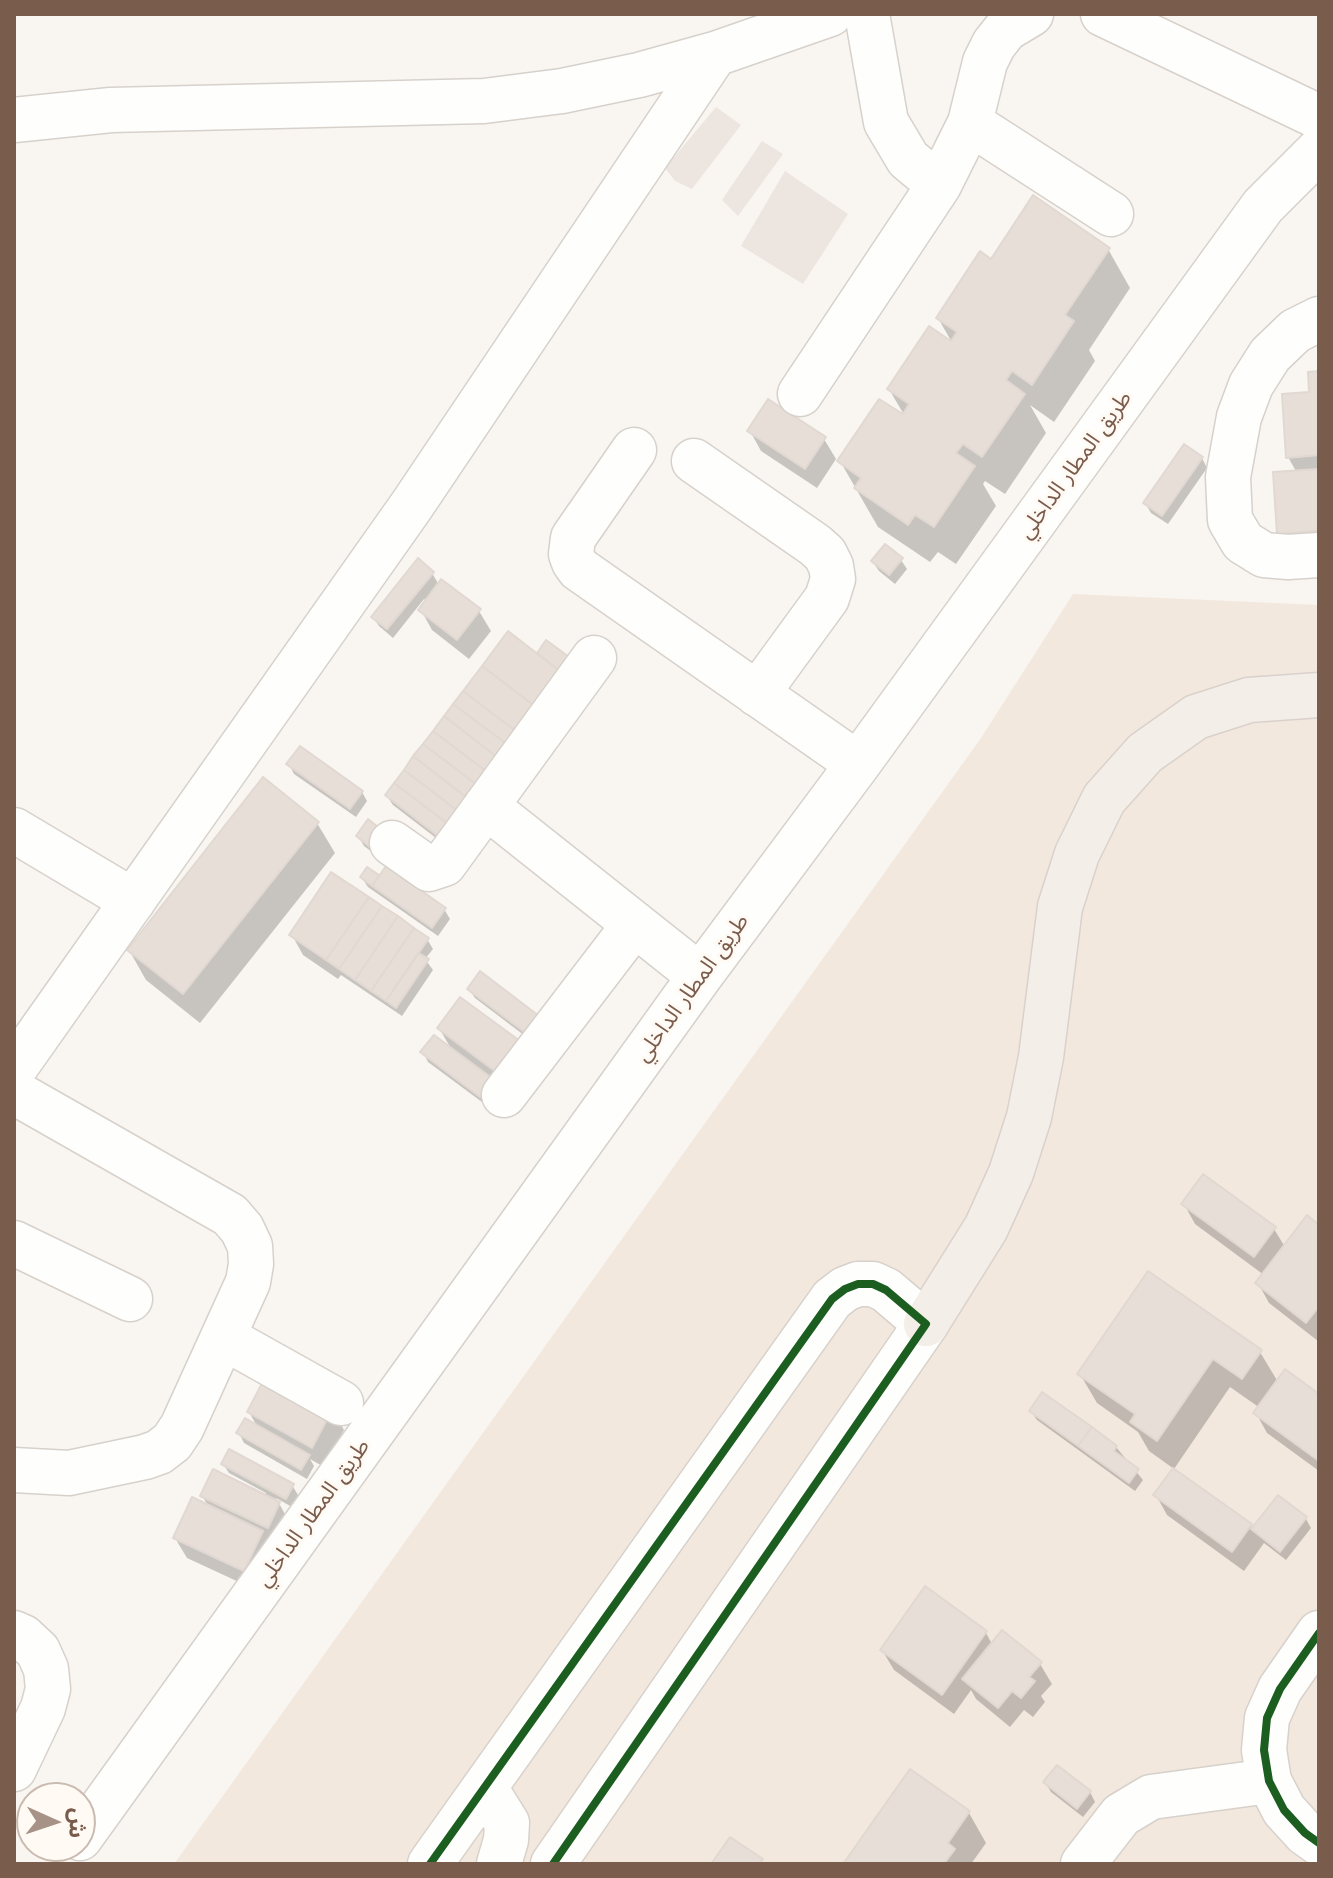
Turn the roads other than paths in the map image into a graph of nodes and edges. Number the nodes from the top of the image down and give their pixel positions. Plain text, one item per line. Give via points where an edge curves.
1 (830, 14) edge
2 (867, 14) edge
3 (1031, 14) edge
4 (1103, 14) edge
5 (715, 54) junction
6 (1319, 117) edge
7 (14, 120) edge
8 (970, 123) junction
9 (1319, 150) edge
10 (939, 185) junction
11 (1111, 214) dead end
12 (1319, 319) edge
13 (800, 394) dead end
14 (634, 450) dead end
15 (694, 461) dead end
16 (1319, 555) edge
17 (594, 658) dead end
18 (757, 694) junction
19 (1319, 695) edge
20 (858, 764) junction
21 (486, 806) junction
22 (14, 830) edge
23 (392, 843) dead end
24 (133, 901) junction
25 (634, 925) junction
26 (700, 976) junction
27 (14, 1069) edge
28 (14, 1092) edge
29 (504, 1095) dead end
30 (14, 1243) edge
31 (130, 1299) dead end
32 (926, 1324) junction
33 (223, 1337) junction
34 (341, 1403) dead end
35 (14, 1470) edge
36 (14, 1633) edge
37 (1319, 1633) edge
38 (14, 1769) edge
39 (1269, 1781) junction
40 (485, 1788) junction
41 (96, 1816) edge
42 (1319, 1843) edge
43 (430, 1864) edge
44 (499, 1864) edge
45 (553, 1864) edge
46 (1083, 1864) edge

1 - 5 street
2 - 10 street via 886,122 908,159
3 - 8 street via 1006,29 994,44
4 - 6 street
5 - 7 street via 562,91 484,101 111,110
5 - 24 street via 421,492
8 - 10 street
8 - 11 street
9 - 20 street, طريق المطار الداخلي via 1263,206
10 - 13 street
12 - 16 street via 1278,347 1251,385 1228,477 1230,520 1243,542 1264,555
14 - 18 street via 573,538 574,562
15 - 18 street via 815,545 831,566 827,598
17 - 21 street
18 - 20 street
19 - 32 main road via 1249,700 1196,717 1145,753 1104,799 1077,854 1060,907 1041,1057 1011,1173 986,1228
20 - 26 street, طريق المطار الداخلي
21 - 23 street via 437,868 429,869
21 - 25 street
22 - 24 street
24 - 27 street
25 - 26 street
25 - 29 street
26 - 41 street, طريق المطار الداخلي
28 - 33 street via 230,1215 242,1229 250,1246 248,1282
30 - 31 street
32 - 40 street via 873,1284 858,1284 832,1299
32 - 45 street
33 - 34 street
33 - 35 street via 182,1427 159,1452 69,1473
36 - 38 street via 38,1651 48,1689
37 - 39 street via 1280,1689 1267,1718 1264,1750
39 - 42 street via 1284,1810
39 - 46 street via 1144,1801 1121,1815
40 - 43 street
40 - 44 street via 507,1823

